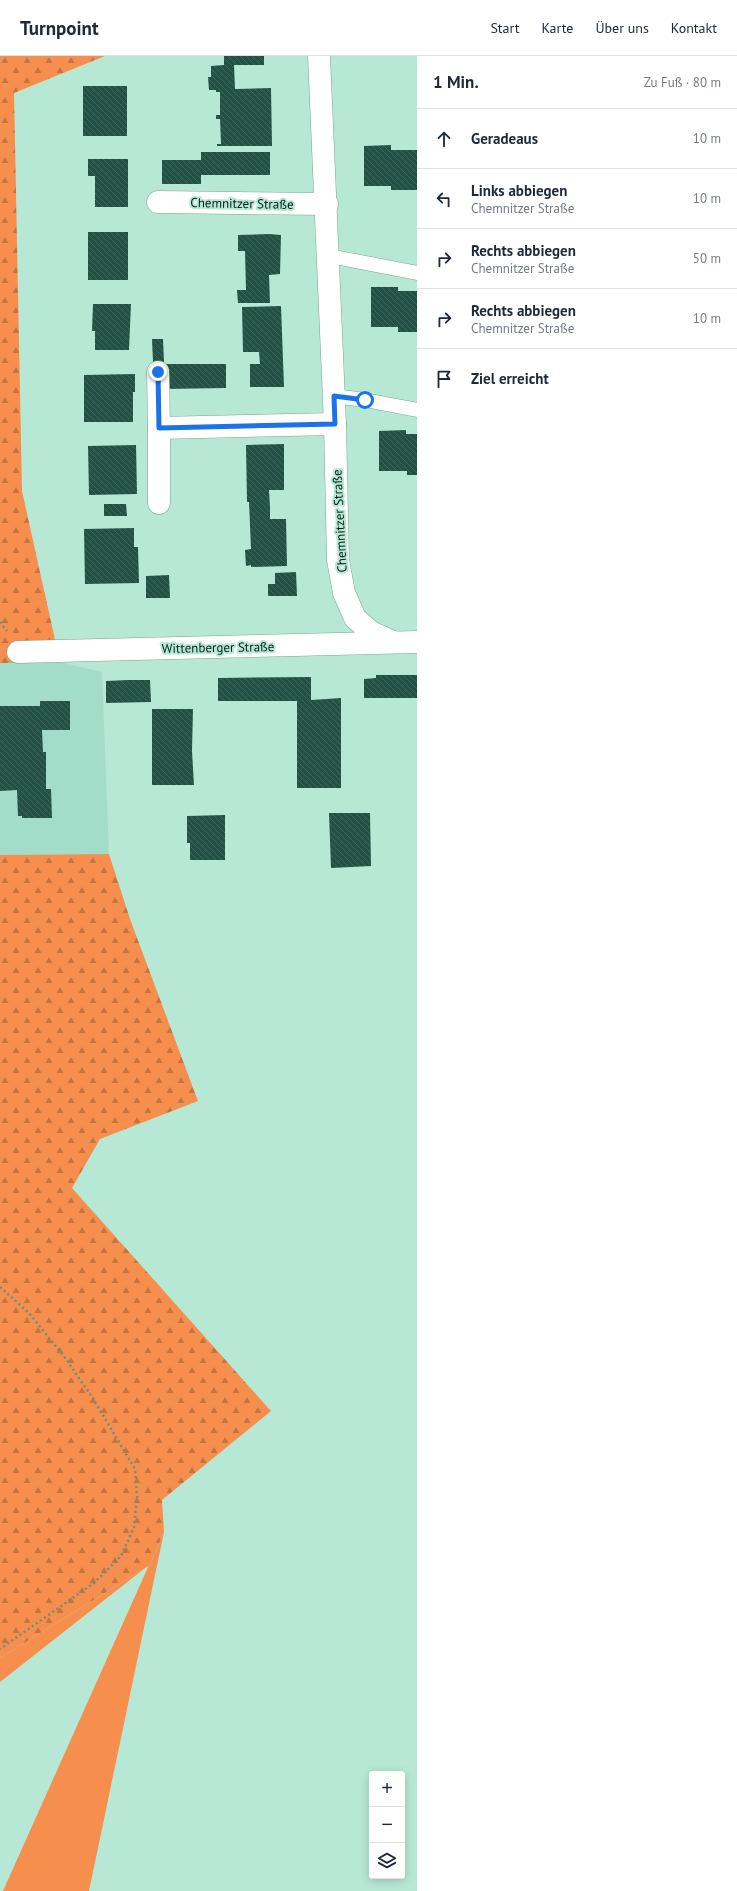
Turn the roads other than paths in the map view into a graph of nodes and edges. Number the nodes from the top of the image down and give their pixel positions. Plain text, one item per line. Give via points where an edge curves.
1 (319, 56) edge
2 (158, 202) dead end
3 (327, 204) junction
4 (329, 256) junction
5 (417, 273) edge
6 (158, 372) dead end
7 (334, 396) junction
8 (417, 410) edge
9 (335, 424) junction
10 (159, 428) junction
11 (159, 503) dead end
12 (392, 642) junction
13 (417, 642) edge
14 (18, 652) dead end

1 - 3 street, Chemnitzer Straße
2 - 3 street, Chemnitzer Straße
3 - 4 street, Chemnitzer Straße
4 - 5 lane
4 - 7 street, Chemnitzer Straße
6 - 10 street
7 - 8 lane
7 - 9 street, Chemnitzer Straße
9 - 10 street
9 - 12 street, Chemnitzer Straße via 338,560 344,593 355,618 371,632
10 - 11 street
12 - 13 street, Wittenberger Straße
12 - 14 street, Wittenberger Straße

